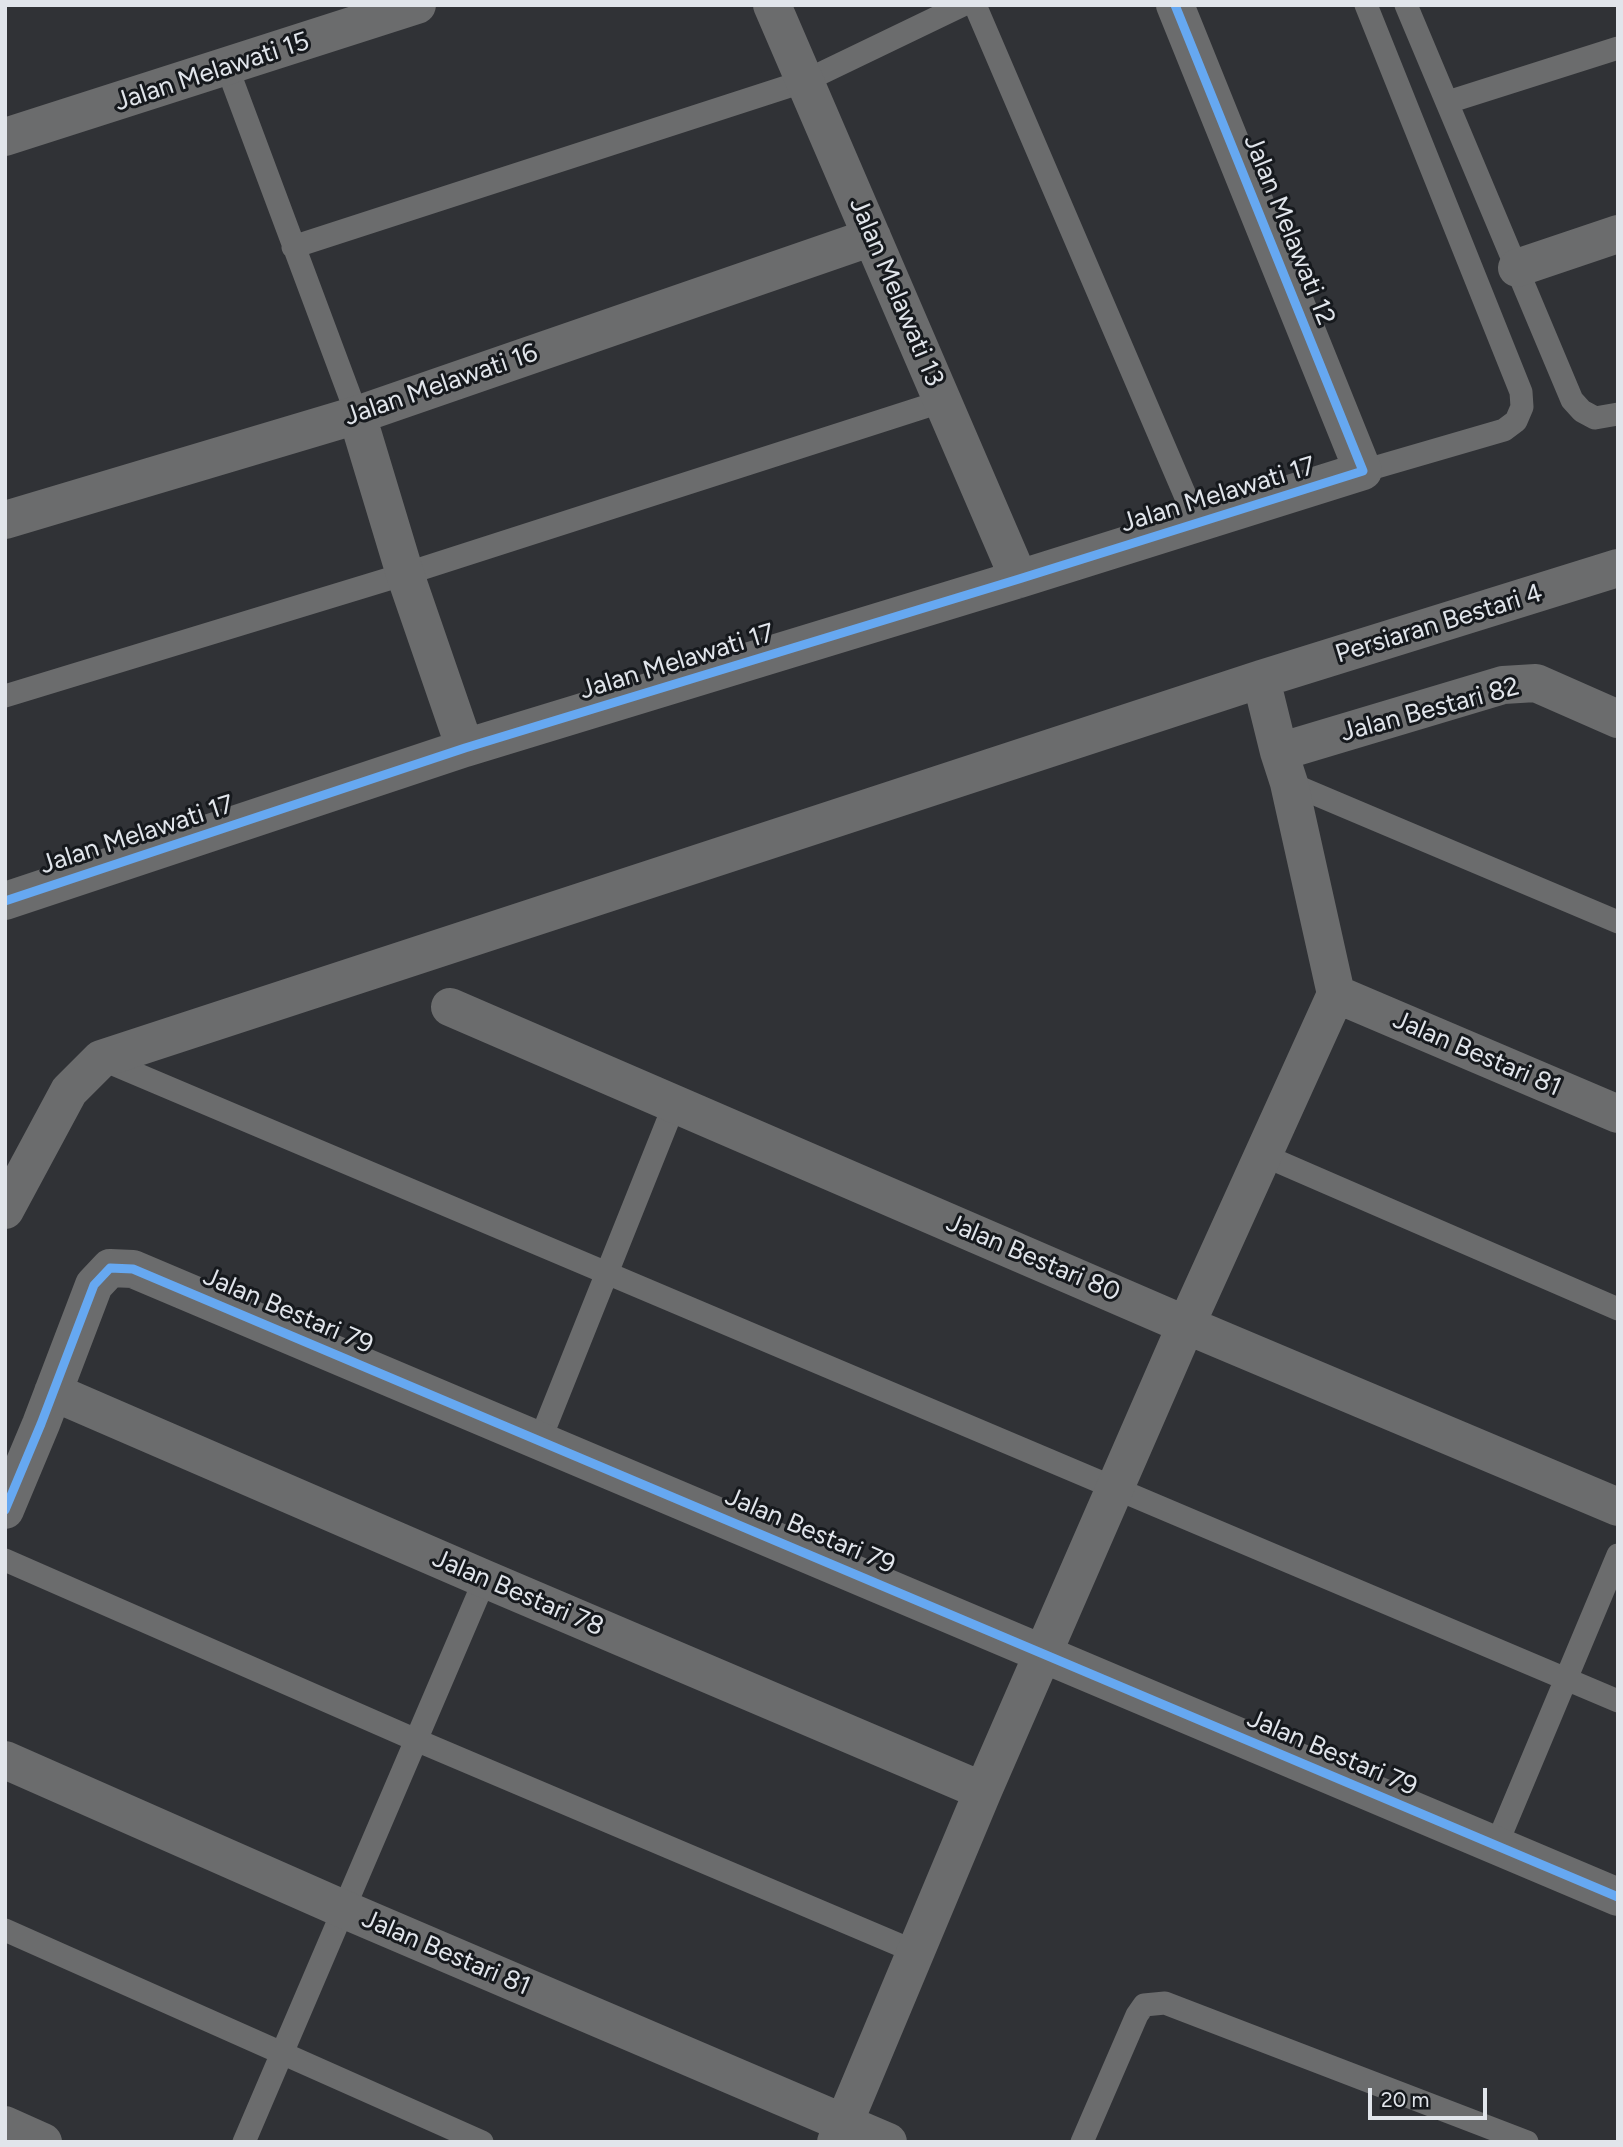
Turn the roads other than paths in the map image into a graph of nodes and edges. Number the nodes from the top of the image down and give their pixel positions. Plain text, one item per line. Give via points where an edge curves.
1 (772, 5) edge
2 (963, 5) edge
3 (975, 5) edge
4 (1175, 5) edge
5 (1366, 5) edge
6 (1406, 5) edge
7 (401, 8) edge
8 (1618, 48) edge
9 (227, 67) junction
10 (805, 81) junction
11 (1448, 102) junction
12 (5, 137) edge
13 (1618, 234) edge
14 (872, 237) junction
15 (293, 247) junction
16 (1517, 268) junction
17 (943, 401) junction
18 (1618, 414) edge
19 (356, 415) junction
20 (1363, 471) junction
21 (5, 520) edge
22 (1197, 523) junction
23 (1618, 568) edge
24 (405, 575) junction
25 (1019, 579) junction
26 (1261, 679) junction
27 (5, 696) edge
28 (1618, 719) edge
29 (465, 748) junction
30 (1284, 768) junction
31 (5, 901) edge
32 (1618, 922) edge
33 (1336, 994) junction
34 (450, 1007) dead end
35 (101, 1059) junction
36 (675, 1103) junction
37 (1618, 1114) edge
38 (1263, 1154) junction
39 (5, 1210) edge
40 (608, 1273) junction
41 (1618, 1309) edge
42 (1186, 1325) junction
43 (53, 1392) junction
44 (540, 1440) junction
45 (1115, 1488) junction
46 (1618, 1507) edge
47 (5, 1510) edge
48 (1618, 1555) edge
49 (5, 1560) edge
50 (485, 1579) junction
51 (1043, 1653) junction
52 (1565, 1679) junction
53 (1618, 1701) edge
54 (416, 1740) junction
55 (5, 1760) edge
56 (983, 1791) junction
57 (1496, 1846) junction
58 (1618, 1898) edge
59 (343, 1909) junction
60 (5, 1930) edge
61 (916, 1952) junction
62 (282, 2052) junction
63 (5, 2125) edge
64 (840, 2132) edge
65 (43, 2142) edge
66 (244, 2142) edge
67 (482, 2142) edge
68 (888, 2142) edge
69 (1082, 2142) edge
70 (1527, 2142) edge

1 - 10 street, Jalan Melawati 13
2 - 10 lane
3 - 22 lane
4 - 20 street, Jalan Melawati 12
5 - 20 lane via 1521,392 1522,407 1516,421 1504,430
6 - 11 lane
7 - 9 street, Jalan Melawati 15
8 - 11 lane
9 - 12 street, Jalan Melawati 15
9 - 15 lane
10 - 14 street, Jalan Melawati 13
10 - 15 lane
11 - 16 lane
13 - 16 street
14 - 17 street, Jalan Melawati 13
14 - 19 street, Jalan Melawati 16
15 - 19 lane
16 - 18 lane via 1572,400 1595,418
17 - 24 lane
17 - 25 street, Jalan Melawati 13
19 - 21 street, Jalan Melawati 16
19 - 24 street
20 - 22 street, Jalan Melawati 17
22 - 25 street, Jalan Melawati 17
23 - 26 street, Persiaran Bestari 4
24 - 27 lane
24 - 29 street
25 - 29 street, Jalan Melawati 17
26 - 30 street
26 - 35 street, Persiaran Bestari 4
28 - 30 street, Jalan Bestari 82 via 1536,683 1503,685
29 - 31 street, Jalan Melawati 17
30 - 32 lane
30 - 33 street
33 - 37 street, Jalan Bestari 81
33 - 38 street
34 - 36 street, Jalan Bestari 80
35 - 39 street via 69,1091
35 - 40 lane
36 - 40 lane
36 - 42 street, Jalan Bestari 80
38 - 41 lane
38 - 42 street
40 - 44 lane
40 - 45 lane
42 - 45 street
42 - 46 street, Jalan Bestari 80
43 - 44 street, Jalan Bestari 79 via 94,1285 110,1268 133,1269
43 - 47 street, Jalan Bestari 79
43 - 50 street, Jalan Bestari 78
44 - 51 street, Jalan Bestari 79
45 - 51 street
45 - 52 lane
48 - 52 lane
49 - 54 lane
50 - 54 lane
50 - 56 street, Jalan Bestari 78
51 - 56 street
51 - 57 street, Jalan Bestari 79
52 - 53 lane
52 - 57 lane
54 - 59 lane
54 - 61 lane
55 - 59 street, Jalan Bestari 81
56 - 61 street
57 - 58 street, Jalan Bestari 79
59 - 62 lane
59 - 64 street, Jalan Bestari 81
60 - 62 lane
61 - 64 street
62 - 66 lane
62 - 67 lane
63 - 65 street
64 - 68 street, Jalan Bestari 81
69 - 70 lane via 1137,2015 1144,2005 1165,2003

